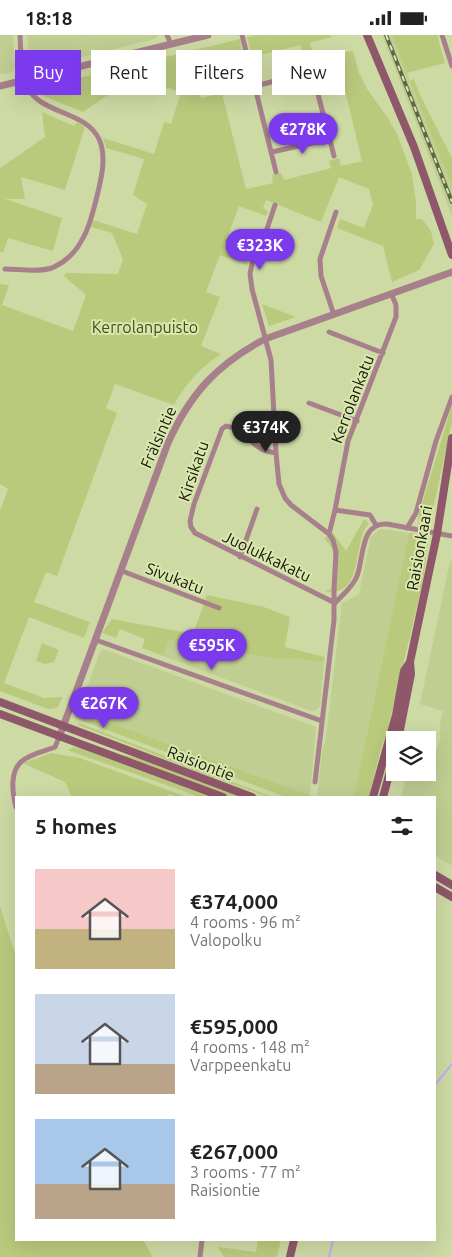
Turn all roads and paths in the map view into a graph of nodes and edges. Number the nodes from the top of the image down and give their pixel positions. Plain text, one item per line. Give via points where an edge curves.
1 (20, 35) edge
2 (167, 35) edge
3 (208, 35) edge
4 (242, 35) edge
5 (367, 35) edge
6 (442, 35) edge
7 (171, 44) junction
8 (21, 50) edge
9 (246, 50) edge
10 (452, 66) edge
11 (81, 67) edge
12 (15, 83) edge
13 (0, 86) edge
14 (31, 95) edge
15 (258, 95) edge
16 (318, 95) edge
17 (330, 139) junction
18 (272, 152) junction
19 (334, 156) dead end
20 (276, 172) dead end
21 (275, 205) dead end
22 (336, 212) dead end
23 (452, 255) edge
24 (5, 269) dead end
25 (452, 272) edge
26 (391, 293) junction
27 (334, 315) junction
28 (329, 332) dead end
29 (265, 339) junction
30 (383, 353) junction
31 (452, 397) edge
32 (309, 403) dead end
33 (357, 421) junction
34 (452, 438) edge
35 (276, 453) junction
36 (256, 509) dead end
37 (335, 510) junction
38 (376, 525) junction
39 (191, 527) joint
40 (407, 528) junction
41 (437, 533) junction
42 (329, 534) junction
43 (452, 536) edge
44 (240, 557) junction
45 (122, 571) junction
46 (334, 603) junction
47 (219, 608) dead end
48 (96, 640) junction
49 (410, 663) junction
50 (0, 702) edge
51 (0, 714) edge
52 (322, 721) junction
53 (64, 726) junction
54 (400, 731) edge
55 (60, 735) junction
56 (387, 781) edge
57 (316, 782) dead end
58 (220, 796) edge
59 (249, 796) edge
60 (373, 796) edge
61 (383, 796) edge
62 (15, 799) edge
63 (436, 876) edge
64 (452, 885) edge
65 (436, 888) edge
66 (452, 897) edge
67 (202, 1241) edge
68 (294, 1241) edge
69 (200, 1257) edge
70 (290, 1257) edge

1 - 8 street
2 - 7 street
3 - 7 street
4 - 9 street
5 - 23 main road via 414,147
6 - 10 street
7 - 11 street
12 - 13 street
14 - 24 street via 89,126 100,140 103,161 89,223 70,256 53,268
15 - 18 street
16 - 17 street
17 - 18 street
17 - 19 street
18 - 20 street
21 - 29 street via 250,274
22 - 27 street via 320,259 321,276
25 - 26 street, Frälsintie
26 - 27 street, Frälsintie
26 - 30 street, Kerrolankatu via 397,312
27 - 29 street, Frälsintie
28 - 30 street
29 - 35 street via 271,365
29 - 45 street, Frälsintie via 228,362 186,407 168,443
30 - 33 street, Kerrolankatu
31 - 40 street via 416,513
32 - 33 street
33 - 37 street, Kerrolankatu via 345,450
34 - 41 main road, Raisionkaari
35 - 39 street, Kirsikatu via 262,449 239,430 226,426 222,429 194,504
35 - 42 street via 279,484 285,499
36 - 44 street
37 - 38 street via 370,515
37 - 42 street, Kerrolankatu
38 - 40 street
38 - 46 street via 366,537 355,581
39 - 44 street, Juolukkakatu via 201,537
40 - 41 street
41 - 43 street
41 - 49 main road, Raisionkaari
42 - 46 street via 336,552
44 - 46 street, Juolukkakatu
45 - 47 street, Sivukatu
45 - 48 street, Frälsintie
46 - 52 street
48 - 52 street
48 - 53 street, Frälsintie
49 - 54 main road, Raisionkaari via 412,674
49 - 60 main road, Raisionkaari via 404,671 396,715
50 - 53 main road, Raisiontie
51 - 55 main road, Raisiontie
52 - 57 street
53 - 55 street, Frälsintie
53 - 59 main road, Raisiontie
55 - 58 main road, Raisiontie
55 - 62 street via 55,747 20,762 13,782
56 - 61 main road
63 - 64 main road
65 - 66 main road
67 - 69 street
68 - 70 main road

